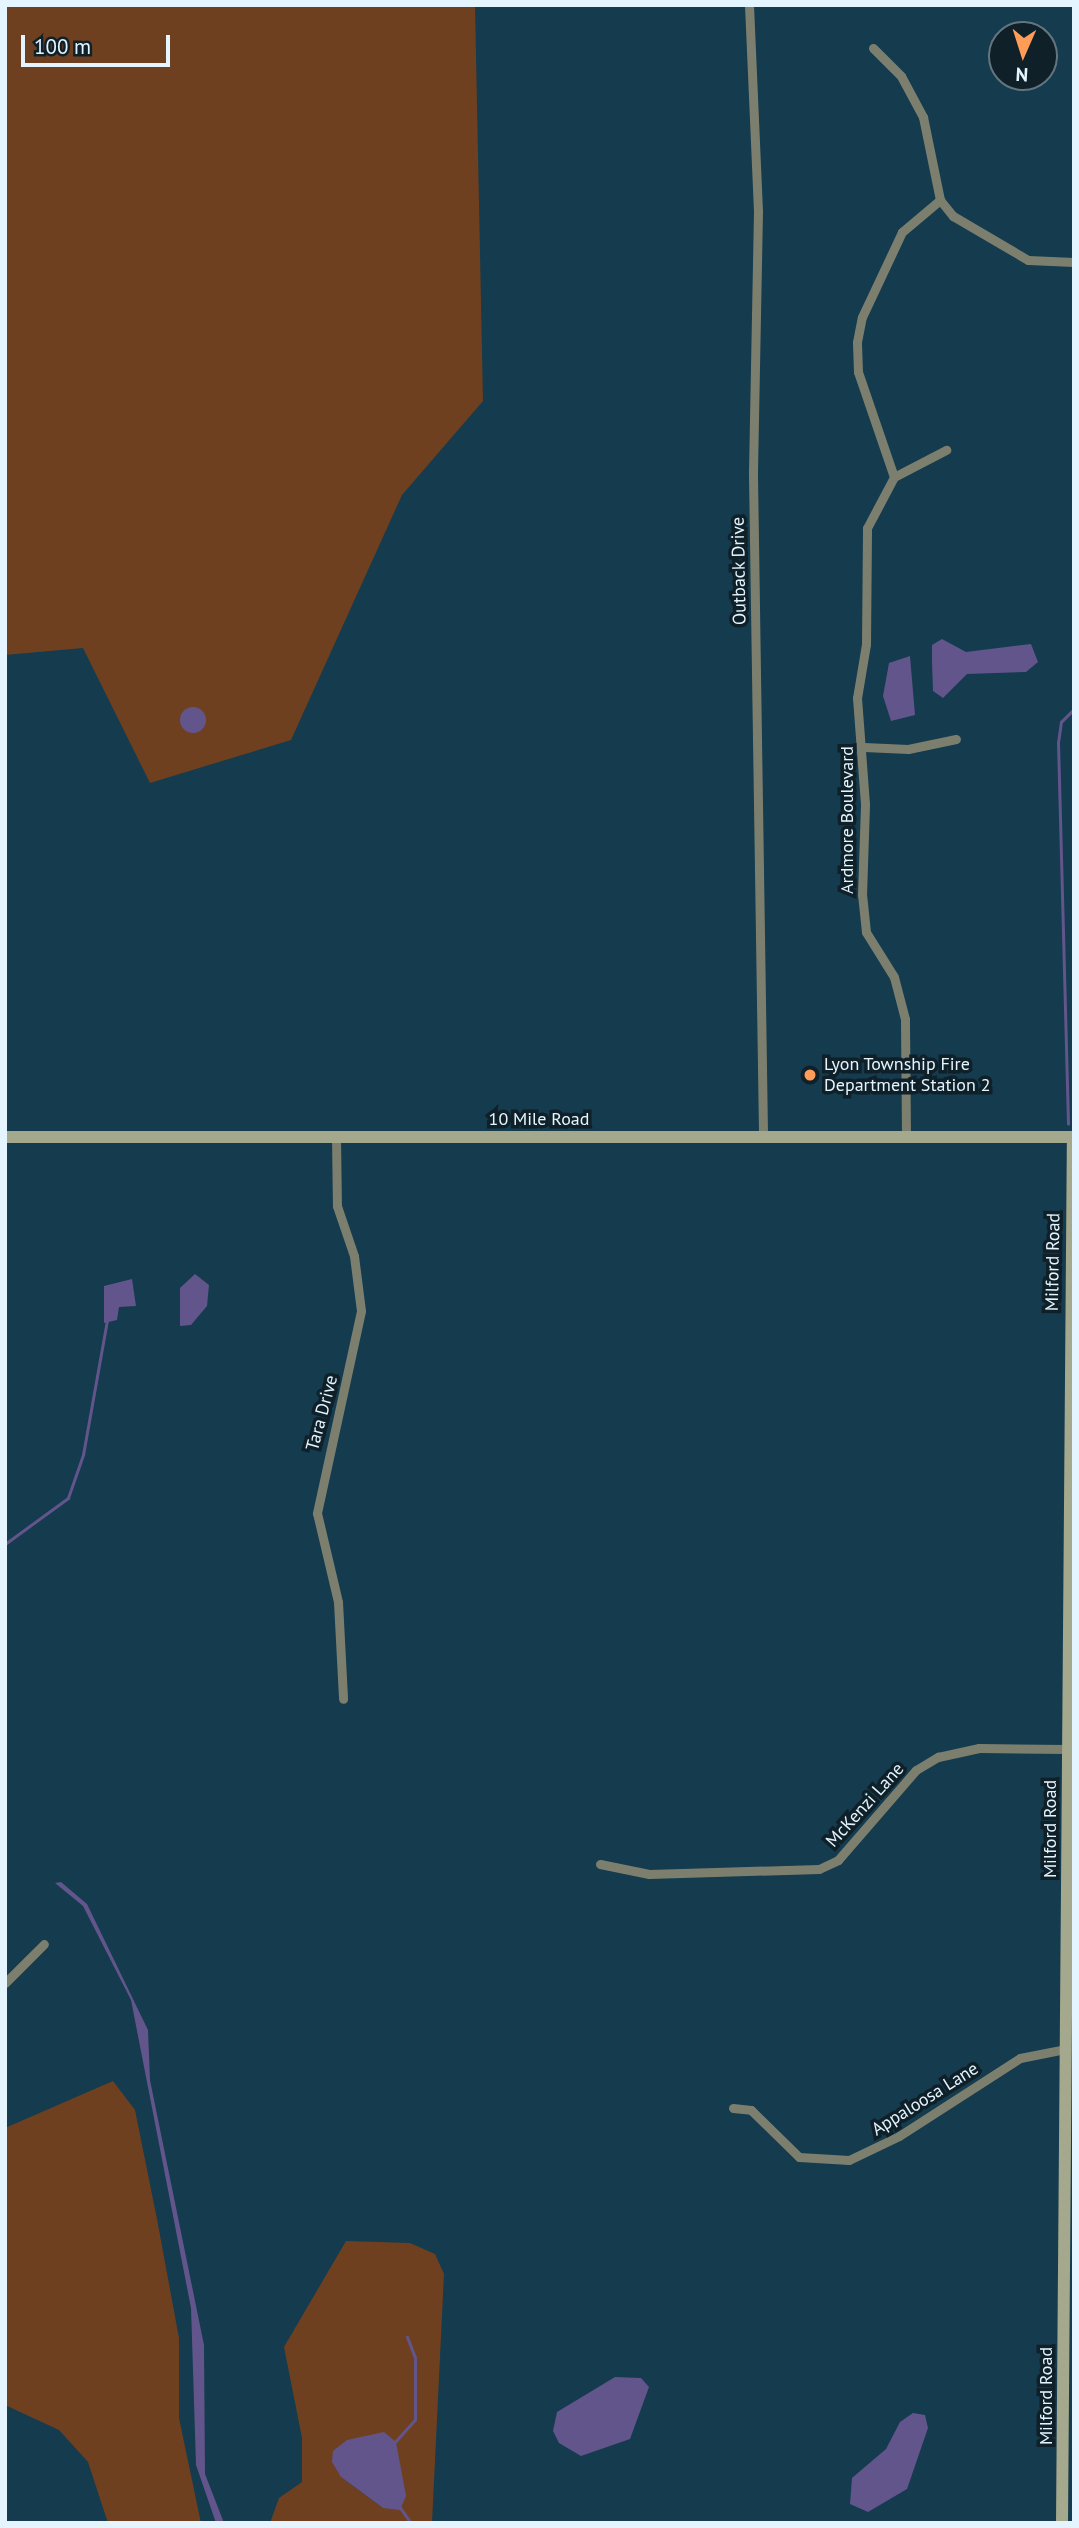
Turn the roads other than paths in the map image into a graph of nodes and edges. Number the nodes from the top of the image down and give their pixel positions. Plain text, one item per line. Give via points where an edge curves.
1 (749, 5) edge
2 (873, 48) dead end
3 (940, 200) junction
4 (1074, 262) edge
5 (946, 450) dead end
6 (894, 477) junction
7 (956, 739) dead end
8 (864, 747) junction
9 (763, 1136) junction
10 (1074, 1136) edge
11 (5, 1137) edge
12 (337, 1137) junction
13 (906, 1137) junction
14 (1072, 1277) edge
15 (1071, 1588) edge
16 (343, 1699) dead end
17 (1068, 1749) junction
18 (600, 1864) dead end
19 (44, 1944) dead end
20 (5, 1983) edge
21 (1066, 2049) junction
22 (733, 2108) dead end
23 (1070, 2108) edge
24 (1069, 2322) edge
25 (1062, 2523) edge

1 - 9 street, Outback Drive via 758,211 753,475
2 - 3 street via 901,76 923,117
3 - 4 street via 979,236 1028,260
3 - 6 street via 902,232 862,317 857,342 858,372
5 - 6 street
6 - 8 street, Ardmore Boulevard via 867,528 866,644 857,698
7 - 8 street via 908,749
8 - 13 street, Ardmore Boulevard via 862,895 866,932 894,977 905,1019
9 - 12 street, 10 Mile Road
9 - 13 street, 10 Mile Road
10 - 13 street, 10 Mile Road
10 - 14 street, Milford Road
11 - 12 street, 10 Mile Road
12 - 16 street, Tara Drive via 337,1206 354,1256 361,1308 317,1513 338,1602
14 - 15 street, Milford Road
15 - 17 street, Milford Road
17 - 18 street, McKenzi Lane via 979,1748 938,1757 916,1770 838,1860 819,1869 649,1874
17 - 21 street, Milford Road
19 - 20 street
21 - 22 street, Appaloosa Lane via 1020,2058 899,2136 849,2160 799,2157 751,2110
21 - 23 street, Milford Road
23 - 24 street, Milford Road
24 - 25 street, Milford Road

